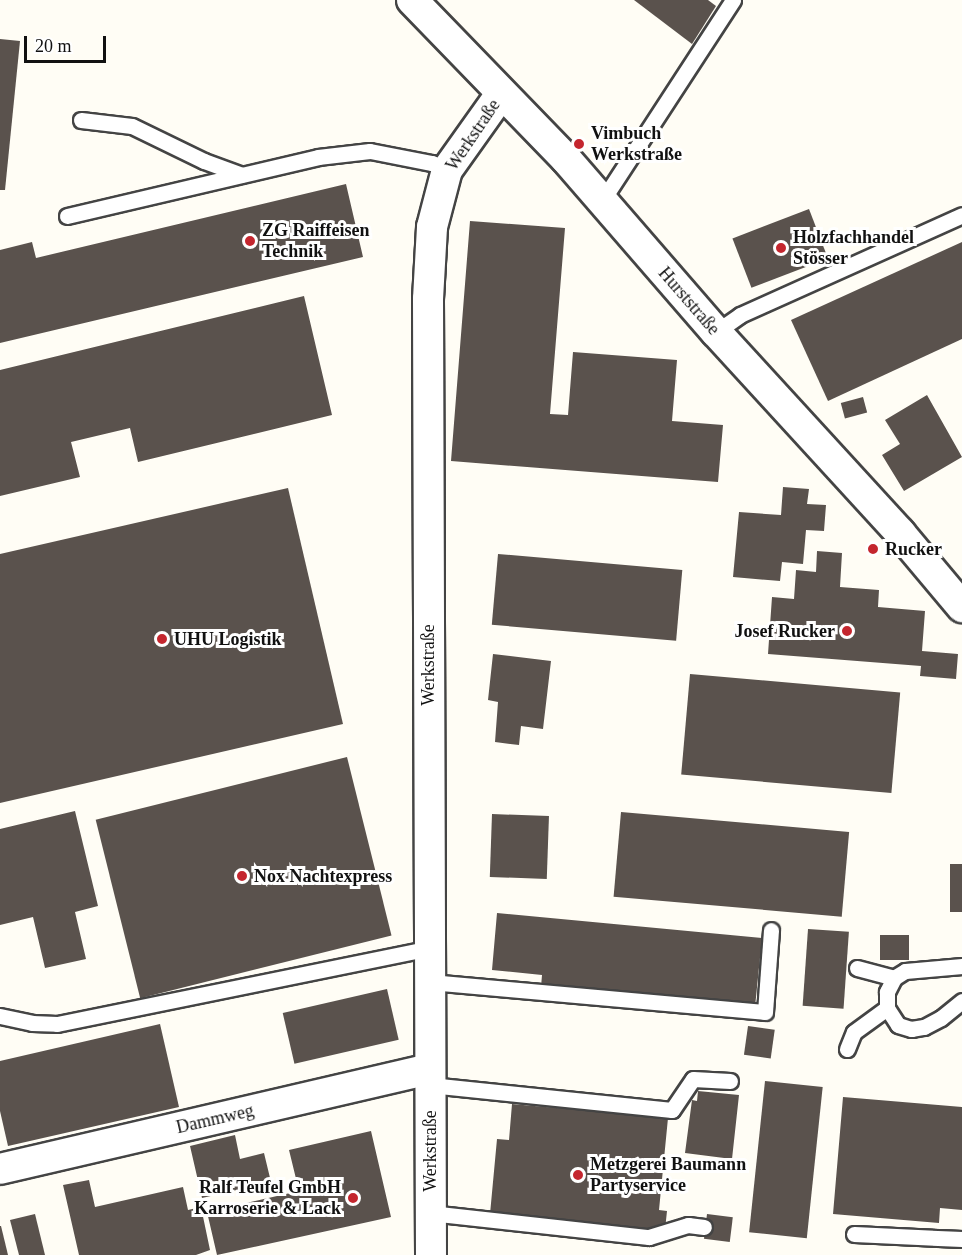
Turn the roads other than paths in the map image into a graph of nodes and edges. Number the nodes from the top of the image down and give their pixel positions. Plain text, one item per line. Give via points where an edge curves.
1 (412, 0) edge
2 (733, 0) edge
3 (501, 94) junction
4 (81, 120) dead end
5 (447, 170) junction
6 (242, 175) junction
7 (602, 201) junction
8 (962, 215) edge
9 (67, 216) dead end
10 (716, 332) junction
11 (962, 607) edge
12 (771, 930) dead end
13 (429, 948) junction
14 (962, 966) edge
15 (857, 968) dead end
16 (894, 978) junction
17 (429, 982) junction
18 (962, 1001) edge
19 (887, 1008) junction
20 (0, 1016) edge
21 (847, 1049) dead end
22 (430, 1077) junction
23 (730, 1081) dead end
24 (0, 1169) edge
25 (430, 1214) junction
26 (704, 1227) dead end
27 (854, 1234) dead end
28 (962, 1239) edge
29 (430, 1255) edge

1 - 3 street, Hurststraße
2 - 7 lane
3 - 5 street, Werkstraße
3 - 7 street, Hurststraße
4 - 6 lane via 132,126
5 - 6 lane via 432,163 369,151 318,157
5 - 13 street, Werkstraße via 432,227 428,299
6 - 9 lane
7 - 10 street, Hurststraße
8 - 10 lane via 740,315
10 - 11 street, Hurststraße via 900,533
12 - 17 lane via 765,1012
13 - 17 street, Werkstraße
13 - 20 lane via 57,1024
14 - 16 lane via 905,971
15 - 16 lane
16 - 19 lane via 887,992
17 - 22 street, Werkstraße
18 - 19 lane via 941,1018 911,1029 898,1025
19 - 21 lane via 854,1032
22 - 23 lane via 672,1110 693,1079
22 - 24 street, Dammweg
22 - 25 street, Werkstraße
25 - 26 lane via 649,1237 688,1225
25 - 29 street, Werkstraße
27 - 28 lane

